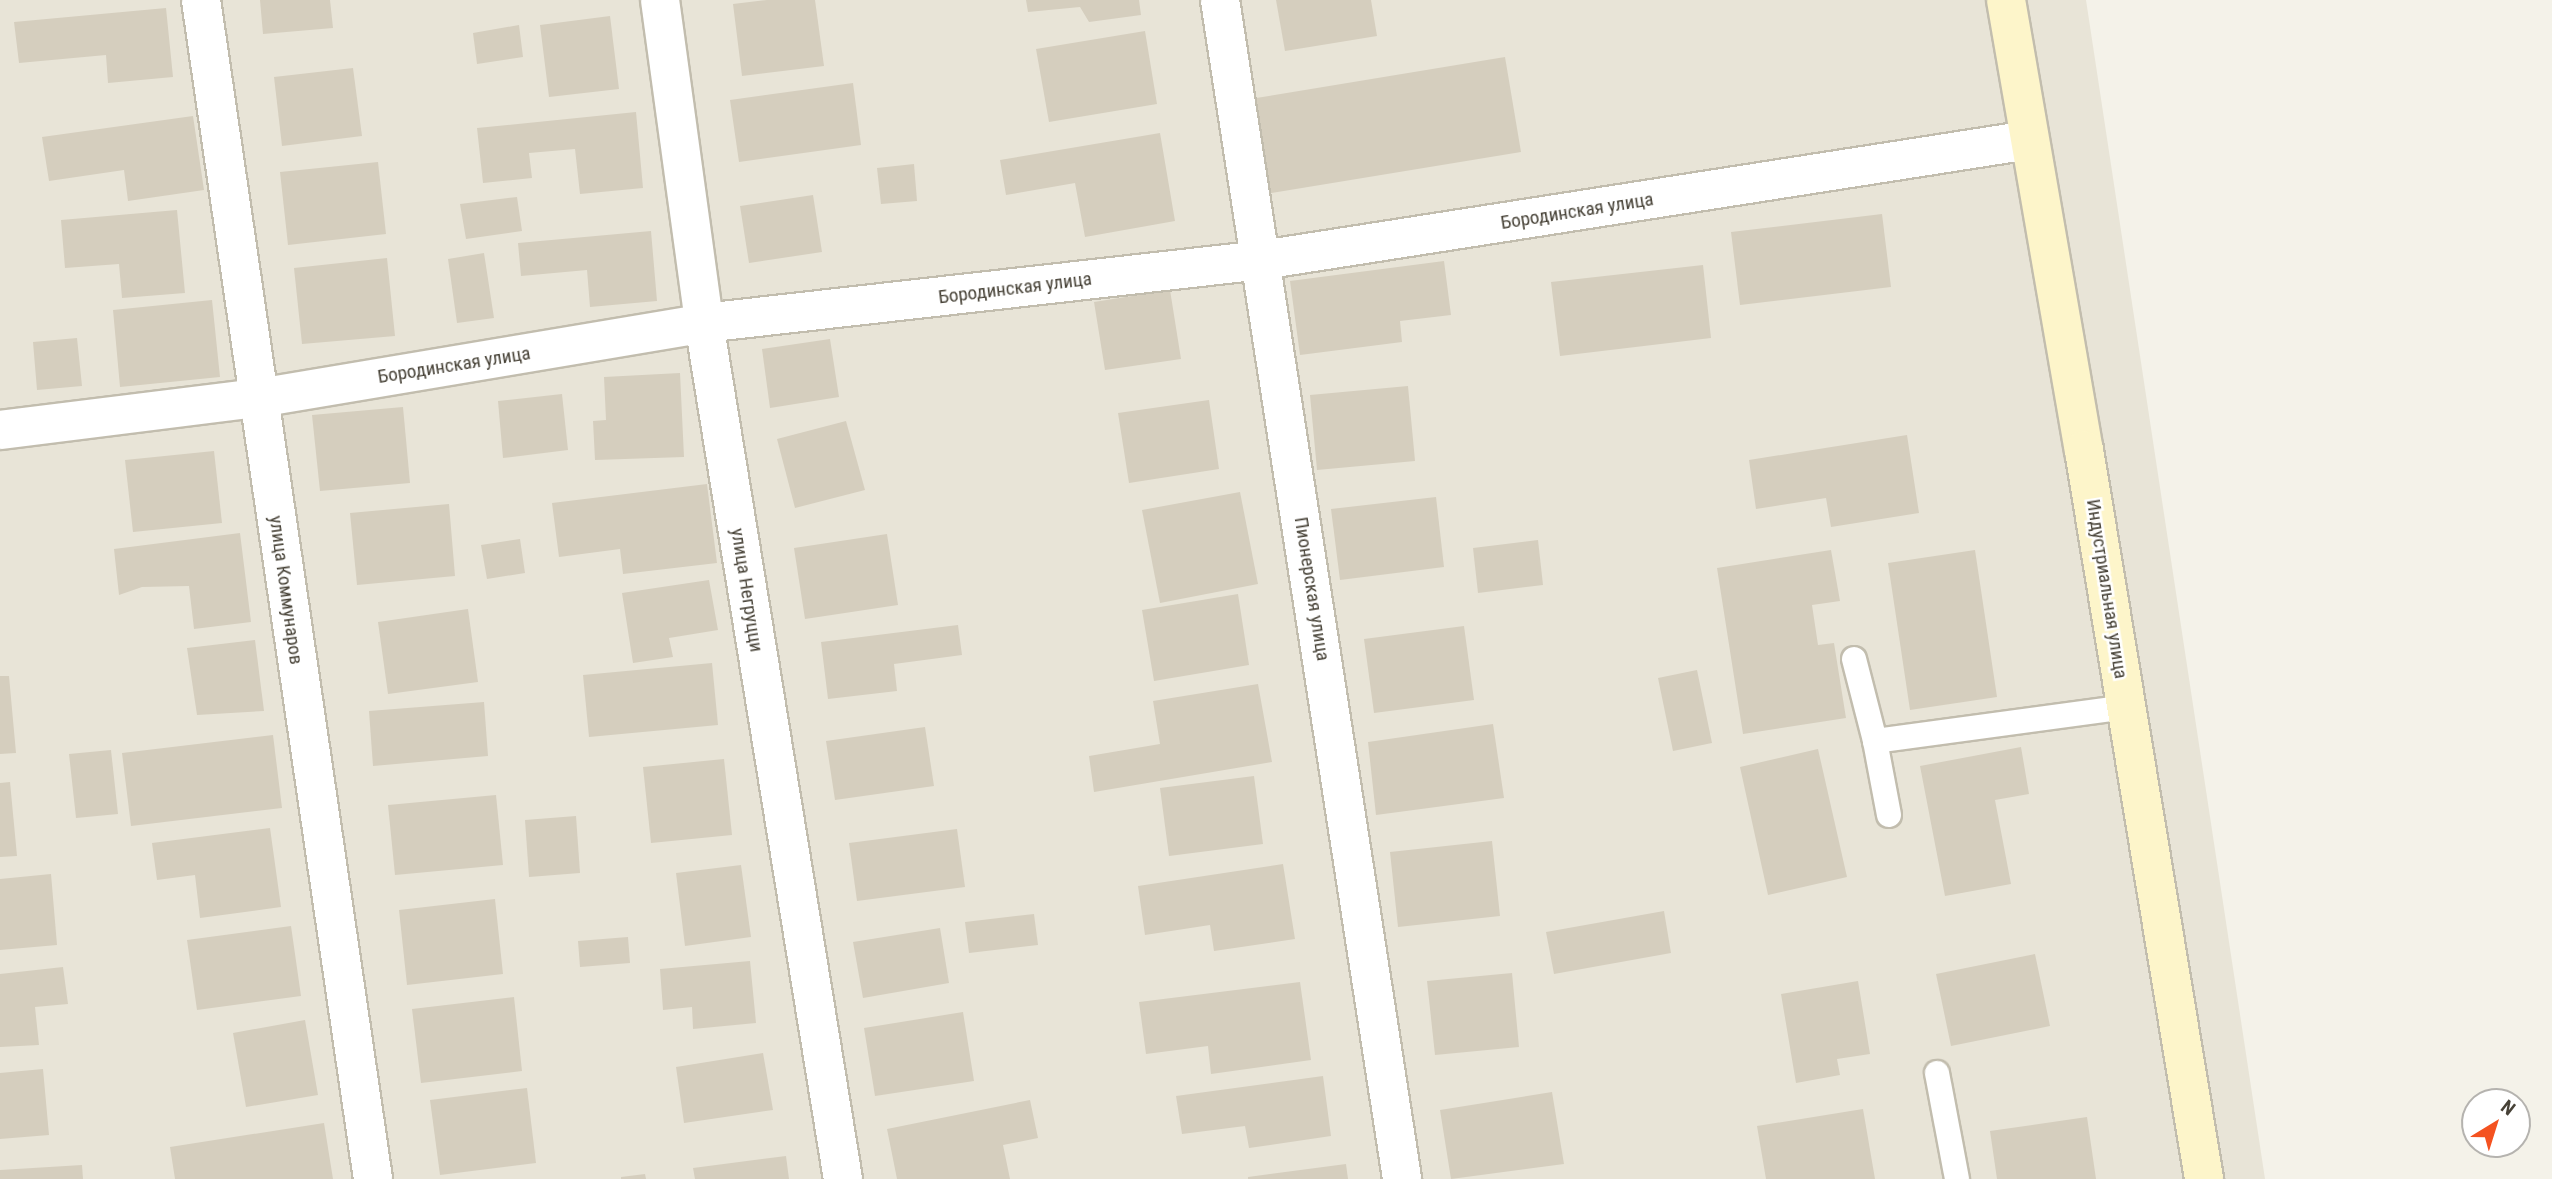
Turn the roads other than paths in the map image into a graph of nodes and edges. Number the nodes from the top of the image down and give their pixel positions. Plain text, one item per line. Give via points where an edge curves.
1 (201, 0) edge
2 (660, 0) edge
3 (1220, 0) edge
4 (2006, 0) edge
5 (2029, 140) junction
6 (1262, 260) junction
7 (704, 323) junction
8 (258, 398) junction
9 (0, 430) edge
10 (1854, 659) dead end
11 (2127, 707) junction
12 (1875, 741) junction
13 (1889, 815) dead end
14 (1937, 1073) dead end
15 (373, 1179) edge
16 (843, 1179) edge
17 (1402, 1179) edge
18 (1957, 1179) edge
19 (2204, 1179) edge

1 - 8 street, улица Коммунаров
2 - 7 street, улица Негруцци
3 - 6 street, Пионерская улица
4 - 5 main road, Индустриальная улица
5 - 6 street, Бородинская улица
5 - 11 main road, Индустриальная улица
6 - 7 street, Бородинская улица
6 - 17 street, Пионерская улица
7 - 8 street, Бородинская улица
7 - 16 street, улица Негруцци
8 - 9 street, Бородинская улица
8 - 15 street, улица Коммунаров
10 - 12 lane
11 - 12 lane
11 - 19 main road, Индустриальная улица
12 - 13 lane
14 - 18 lane

